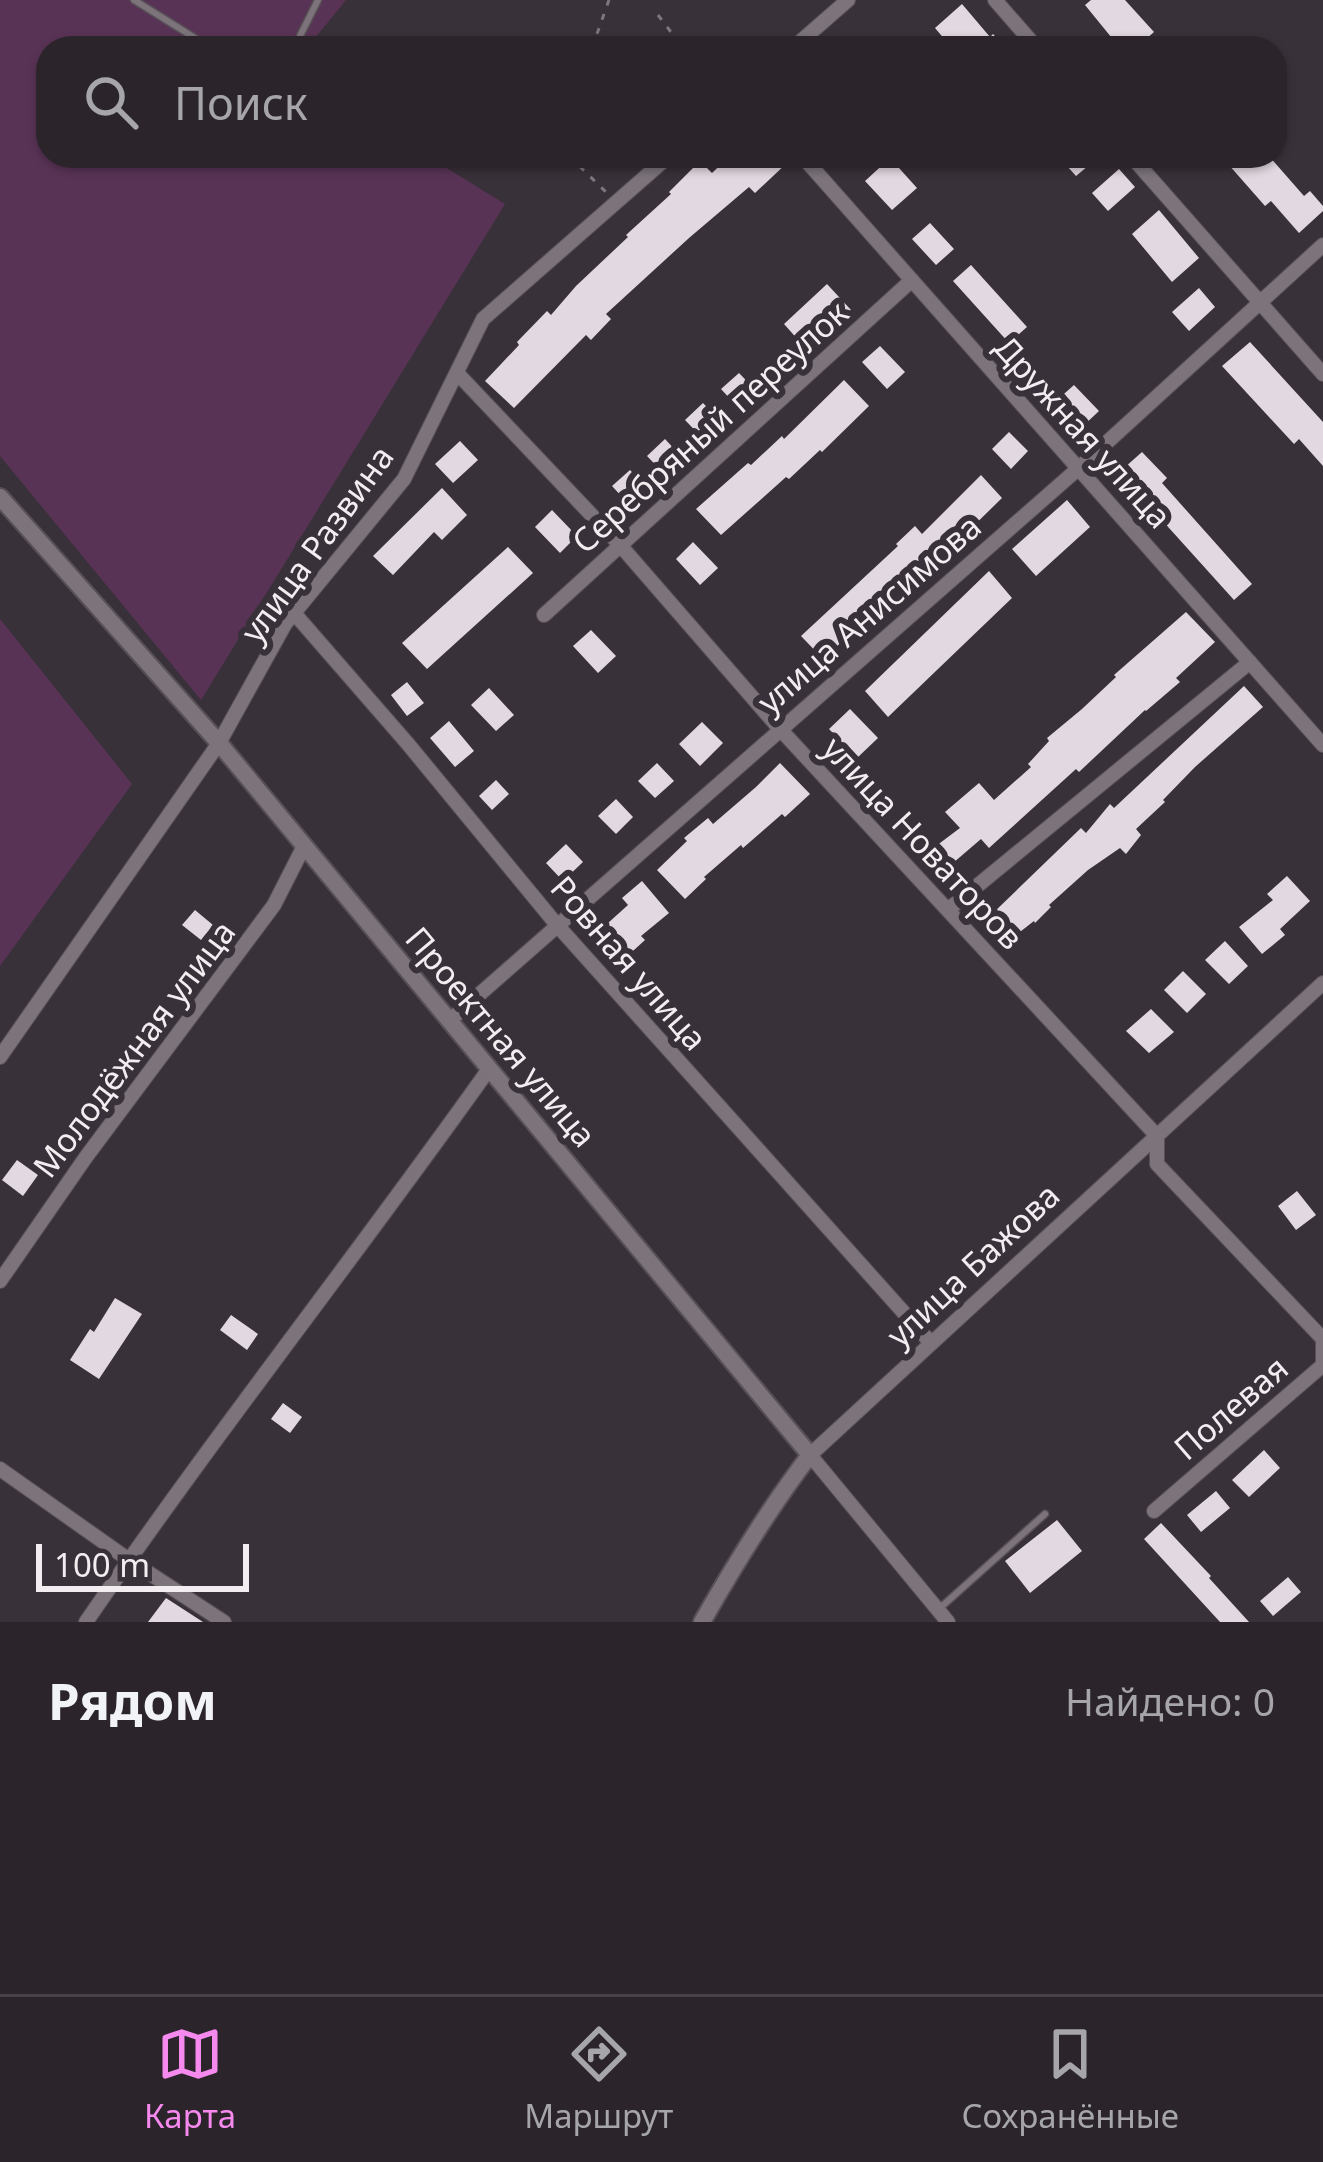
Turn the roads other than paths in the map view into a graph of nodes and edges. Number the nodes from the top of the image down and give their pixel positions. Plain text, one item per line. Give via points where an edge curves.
1 (134, 0) edge
2 (319, 0) edge
3 (848, 0) edge
4 (995, 0) edge
5 (192, 36) edge
6 (300, 36) edge
7 (807, 36) edge
8 (1026, 36) edge
9 (655, 168) edge
10 (813, 168) edge
11 (1141, 168) edge
12 (1323, 245) edge
13 (912, 280) junction
14 (1259, 303) junction
15 (457, 373) junction
16 (1323, 374) edge
17 (1080, 466) junction
18 (0, 497) edge
19 (620, 545) junction
20 (294, 614) junction
21 (544, 615) dead end
22 (1250, 662) junction
23 (779, 728) junction
24 (219, 743) junction
25 (1323, 745) edge
26 (304, 846) junction
27 (949, 909) junction
28 (557, 925) junction
29 (1323, 983) edge
30 (449, 1022) junction
31 (0, 1057) edge
32 (489, 1069) junction
33 (1157, 1136) junction
34 (0, 1281) edge
35 (1322, 1337) edge
36 (932, 1343) junction
37 (810, 1455) junction
38 (0, 1469) edge
39 (1154, 1511) dead end
40 (1045, 1514) dead end
41 (129, 1560) junction
42 (943, 1616) edge
43 (86, 1622) edge
44 (224, 1622) edge
45 (702, 1622) edge

1 - 5 lane
2 - 6 lane
3 - 7 street
4 - 8 street
9 - 15 street, улица Развина via 483,319
10 - 13 street, Дружная улица
11 - 14 street
12 - 14 street, улица Анисимова
13 - 17 street, Дружная улица
13 - 19 street, Серебряный переулок
14 - 16 street
14 - 17 street, улица Анисимова
15 - 19 street, улица Новаторов
15 - 20 street, улица Развина via 404,479
17 - 22 street, Дружная улица
17 - 23 street, улица Анисимова
18 - 24 street, Проектная улица
19 - 21 street, Серебряный переулок
19 - 23 street, улица Новаторов
20 - 24 street, улица Развина
20 - 28 street, Ровная улица
22 - 25 street, Дружная улица
22 - 27 street
23 - 27 street, улица Новаторов
23 - 28 street, улица Анисимова
24 - 26 street, Проектная улица
24 - 31 street, улица Развина
26 - 30 street, Проектная улица
26 - 34 street, Молодёжная улица via 274,905
27 - 33 street, улица Новаторов
28 - 30 street, улица Анисимова
28 - 36 street, Ровная улица
29 - 33 street, улица Бажова
30 - 32 street, Проектная улица
32 - 37 street, Проектная улица
32 - 41 street
33 - 35 street, улица Новаторов via 1157,1164
33 - 36 street, улица Бажова
35 - 39 street, Полевая via 1323,1365
36 - 37 street, улица Бажова
37 - 42 street, Проектная улица
37 - 45 street, улица Бажова
38 - 41 street
40 - 42 lane
41 - 43 street
41 - 44 street

